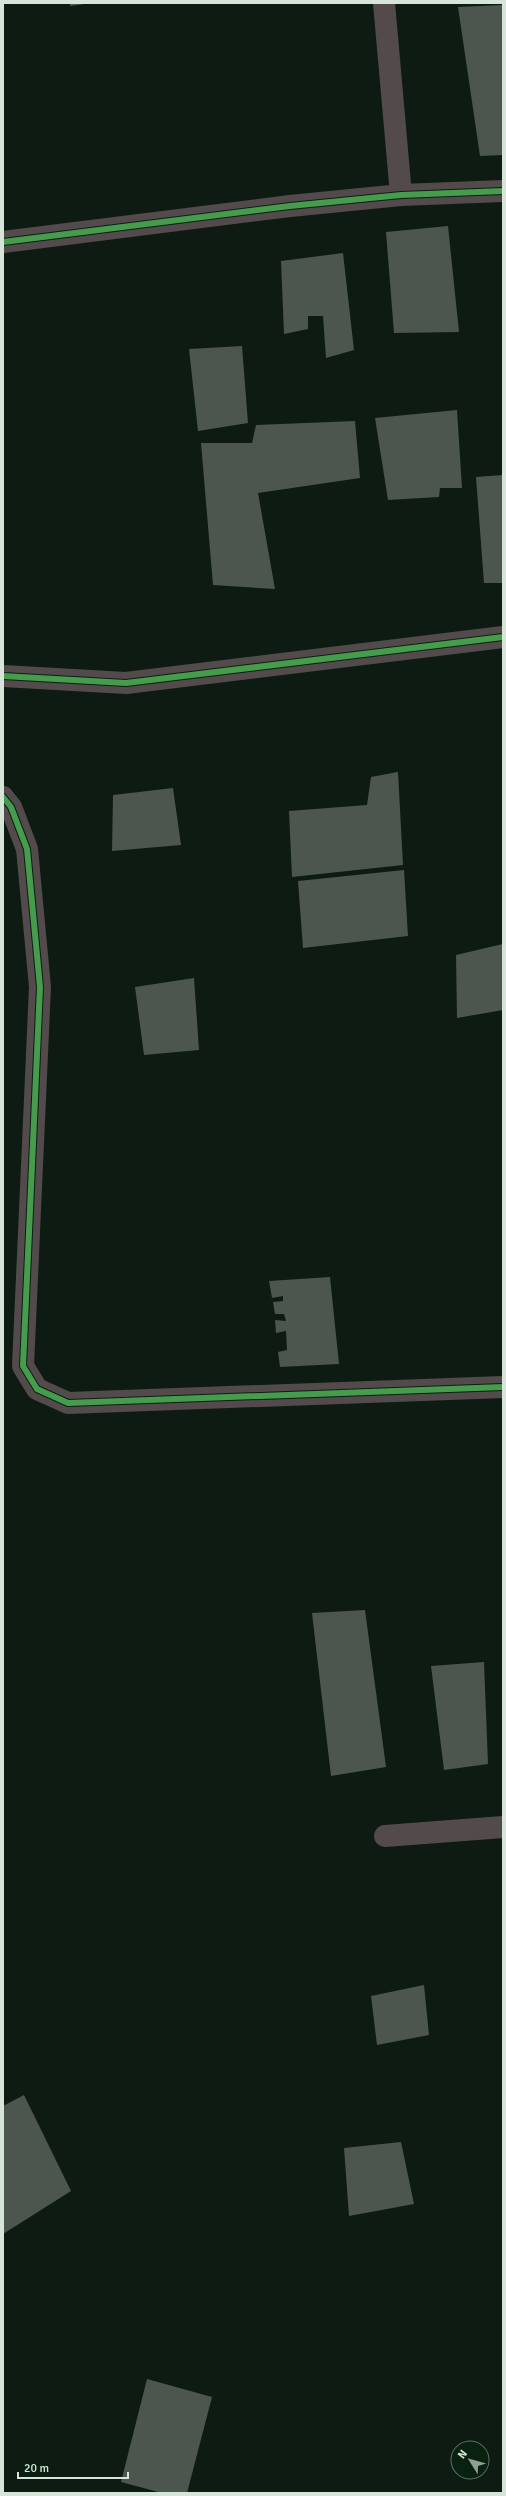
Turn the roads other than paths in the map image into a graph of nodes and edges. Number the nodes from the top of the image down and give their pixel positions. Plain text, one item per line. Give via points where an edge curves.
1 (384, 3) edge
2 (503, 191) edge
3 (401, 195) junction
4 (3, 242) edge
5 (503, 637) edge
6 (3, 676) edge
7 (3, 797) edge
8 (503, 1387) edge
9 (503, 1827) edge
10 (385, 1836) dead end

1 - 3 street
2 - 3 street
3 - 4 street via 290,206
5 - 6 street via 126,683
7 - 8 street via 12,807 27,849 40,987 24,1366 37,1389 68,1403
9 - 10 street

